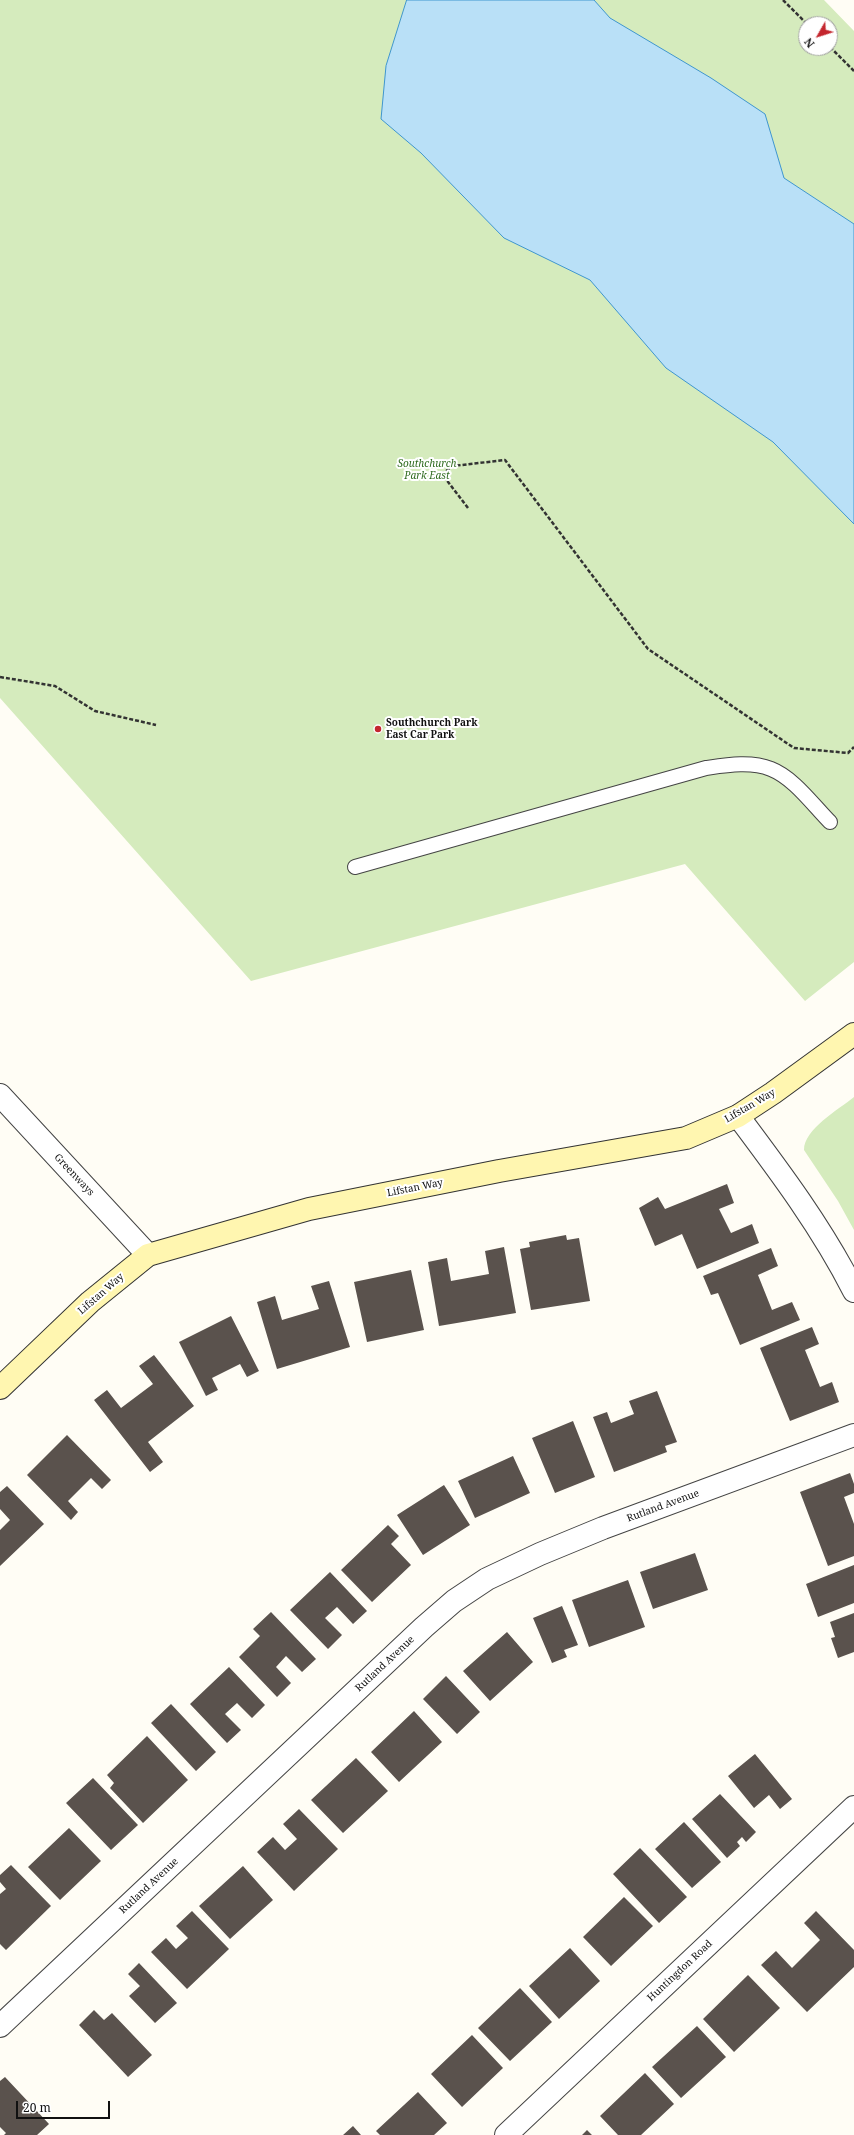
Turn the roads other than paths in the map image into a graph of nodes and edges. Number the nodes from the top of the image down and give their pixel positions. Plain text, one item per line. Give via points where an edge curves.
1 (830, 822) dead end
2 (355, 867) dead end
3 (854, 1034) edge
4 (0, 1096) edge
5 (738, 1116) junction
6 (148, 1254) junction
7 (854, 1291) edge
8 (0, 1388) edge
9 (854, 1434) edge
10 (854, 1807) edge
11 (0, 2026) edge
12 (506, 2135) edge

1 - 2 lane via 790,782 771,769 752,765 730,765 706,768
3 - 5 street, Lifstan Way
4 - 6 street, Greenways
5 - 6 street, Lifstan Way via 686,1138 499,1171 308,1209
5 - 7 street via 791,1185 838,1259
6 - 8 street, Lifstan Way via 90,1302
9 - 11 street, Rutland Avenue via 540,1554 486,1579 454,1601
10 - 12 street, Huntingdon Road

